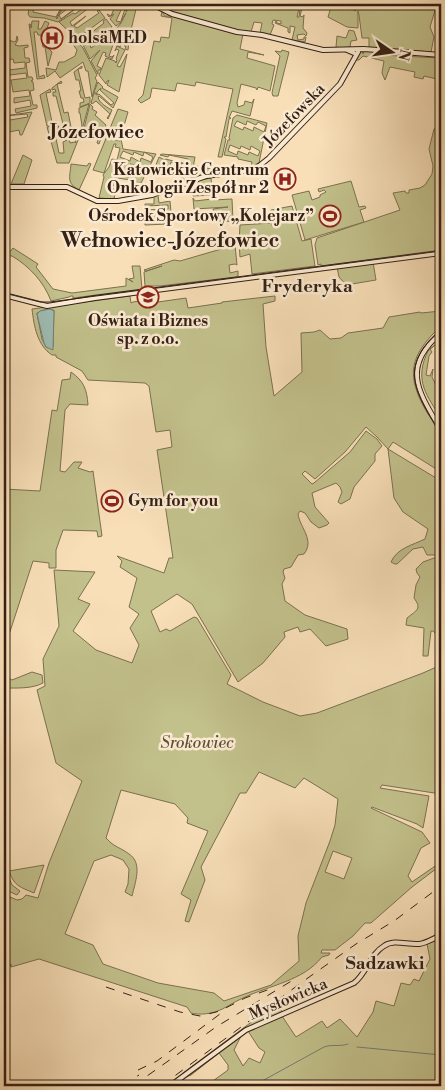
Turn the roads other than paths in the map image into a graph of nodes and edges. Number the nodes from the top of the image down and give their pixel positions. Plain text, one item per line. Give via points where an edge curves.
1 (152, 4) edge
2 (356, 52) junction
3 (441, 55) edge
4 (4, 186) edge
5 (441, 253) edge
6 (4, 295) edge
7 (441, 333) edge
8 (441, 430) edge
9 (441, 935) edge
10 (170, 1086) edge

1 - 2 street via 172,14 237,32 323,50
2 - 3 street
2 - 4 street, Józefowska via 340,84 256,168 206,176 152,195 107,202 67,187
5 - 6 street via 47,306
7 - 8 street via 424,351 417,373 420,394
9 - 10 street, Mysłowicka via 420,944 386,944 354,983 246,1030

